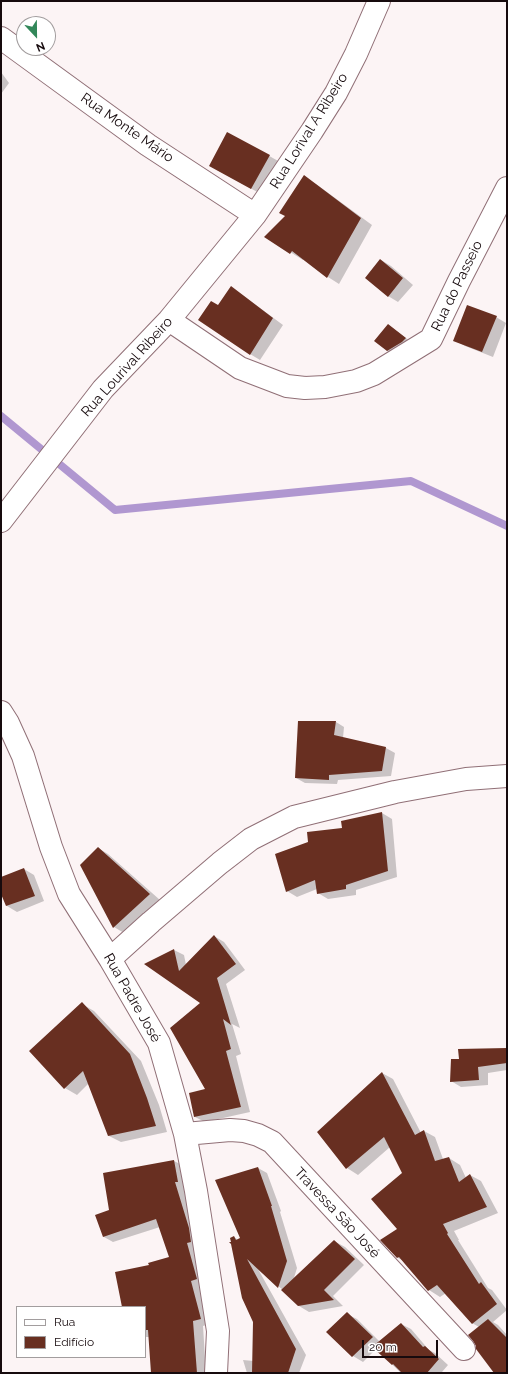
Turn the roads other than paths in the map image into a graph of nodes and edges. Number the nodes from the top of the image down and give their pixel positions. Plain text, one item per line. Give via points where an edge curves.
1 (379, 1) edge
2 (1, 38) edge
3 (507, 188) edge
4 (255, 215) junction
5 (169, 320) junction
6 (1, 521) edge
7 (1, 712) edge
8 (507, 776) edge
9 (110, 959) junction
10 (185, 1134) junction
11 (464, 1349) dead end
12 (216, 1373) edge

1 - 4 street, Rua Lorival A Ribeiro via 336,93
2 - 4 street, Rua Monte Mário via 148,145
3 - 5 street, Rua do Passeio via 431,339 374,374 325,388 281,384 240,368
4 - 5 street, Rua Lourival Ribeiro
5 - 6 street, Rua Lourival Ribeiro via 103,389
7 - 9 street, Rua Padre José via 23,756 69,894
8 - 9 street via 466,779 395,792 294,817 251,839 238,849
9 - 10 street, Rua Padre José via 159,1043
10 - 11 street, Travessa São José via 244,1131 272,1142
10 - 12 street, Rua Padre José via 218,1331

